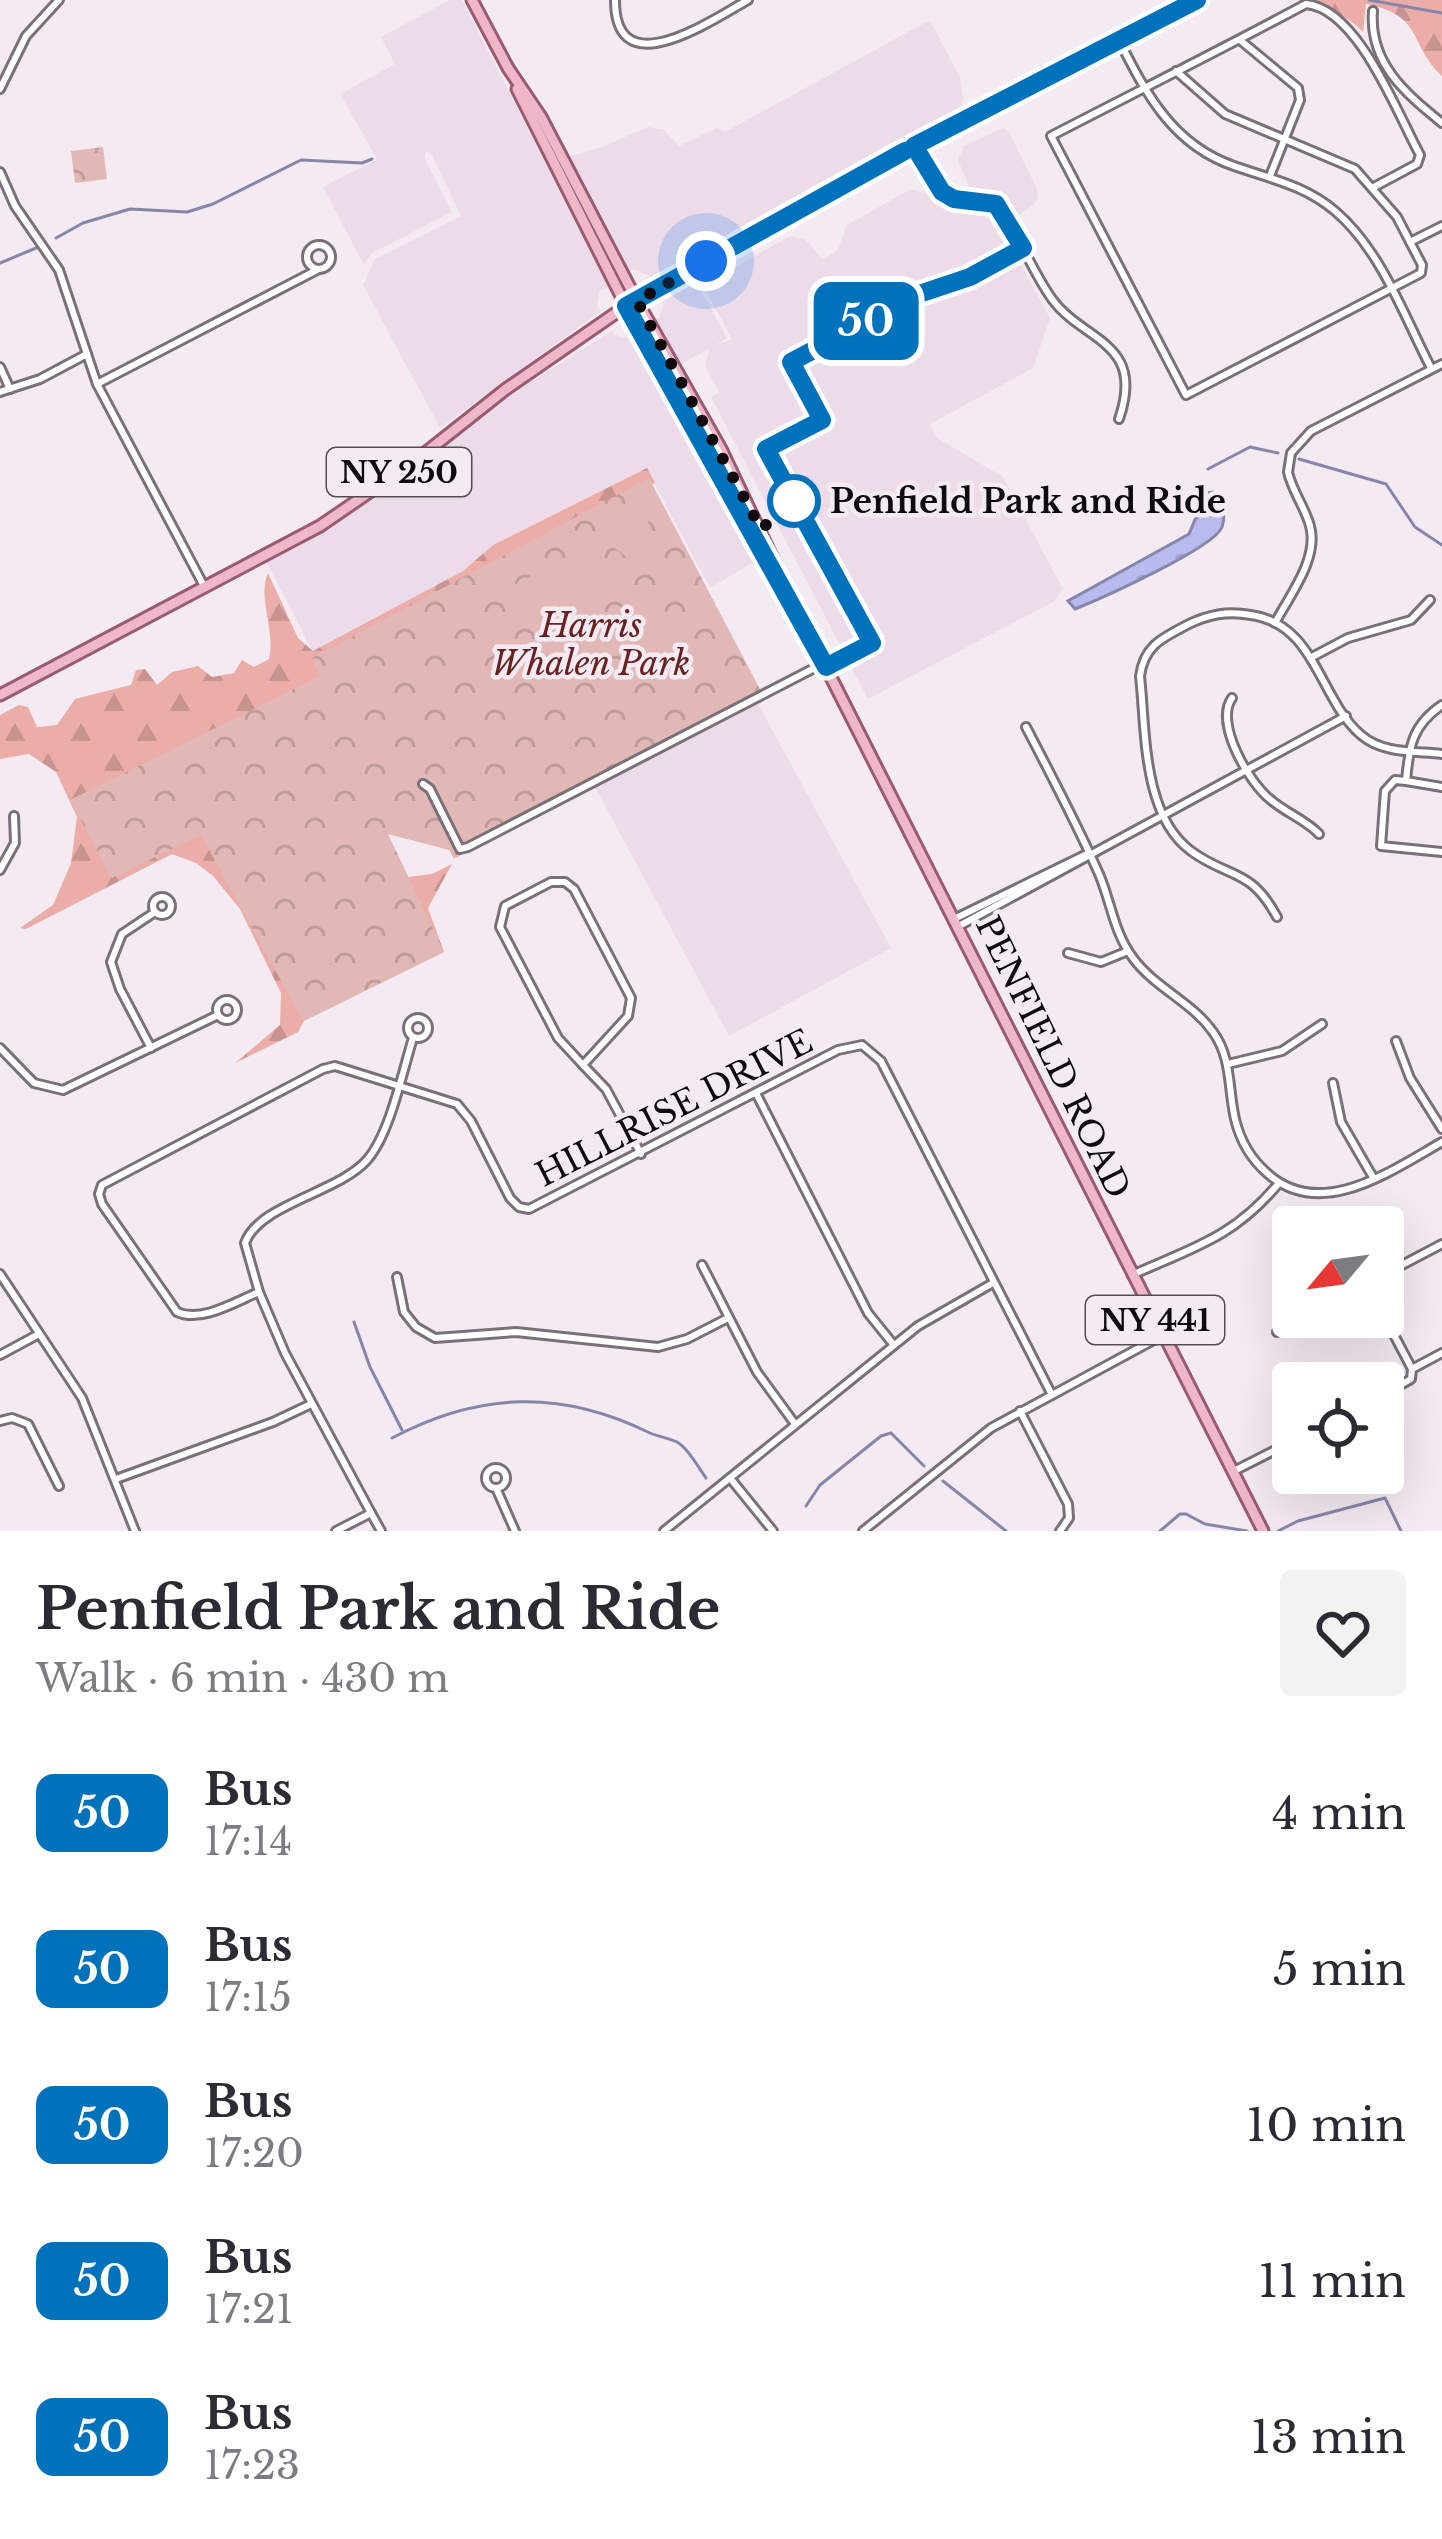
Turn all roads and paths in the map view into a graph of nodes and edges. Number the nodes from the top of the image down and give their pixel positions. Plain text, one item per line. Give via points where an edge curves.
1 (58, 0) edge
2 (472, 0) edge
3 (615, 0) edge
4 (748, 0) edge
5 (1197, 0) edge
6 (1373, 11) dead end
7 (1119, 40) junction
8 (1240, 40) junction
9 (1176, 71) junction
10 (1143, 88) junction
11 (0, 89) edge
12 (1442, 123) edge
13 (1286, 136) junction
14 (914, 146) junction
15 (0, 172) edge
16 (1270, 176) junction
17 (1373, 187) junction
18 (1442, 226) edge
19 (1410, 242) junction
20 (316, 270) junction
21 (1390, 290) junction
22 (632, 303) junction
23 (87, 354) junction
24 (1442, 364) edge
25 (0, 368) edge
26 (1431, 368) junction
27 (97, 384) junction
28 (10, 389) junction
29 (0, 392) edge
30 (1119, 419) dead end
31 (204, 586) junction
32 (1430, 600) dead end
33 (1275, 623) junction
34 (1311, 657) junction
35 (824, 663) junction
36 (0, 695) edge
37 (1232, 698) dead end
38 (1442, 705) edge
39 (1346, 716) junction
40 (1026, 727) dead end
41 (1409, 751) junction
42 (1442, 754) edge
43 (1248, 769) junction
44 (1406, 781) junction
45 (423, 784) dead end
46 (1442, 787) edge
47 (1163, 812) junction
48 (14, 816) dead end
49 (1319, 834) dead end
50 (1442, 852) edge
51 (1088, 854) junction
52 (0, 871) edge
53 (155, 912) dead end
54 (1277, 917) dead end
55 (956, 922) junction
56 (1128, 951) junction
57 (1068, 952) dead end
58 (218, 1015) dead end
59 (1322, 1024) dead end
60 (413, 1038) dead end
61 (1396, 1041) dead end
62 (0, 1048) edge
63 (151, 1048) junction
64 (1228, 1064) junction
65 (583, 1065) junction
66 (398, 1084) junction
67 (1333, 1084) dead end
68 (756, 1094) junction
69 (1442, 1129) edge
70 (1442, 1142) edge
71 (641, 1154) junction
72 (1374, 1179) junction
73 (1279, 1183) junction
74 (1442, 1244) edge
75 (1404, 1264) edge
76 (702, 1265) dead end
77 (0, 1274) edge
78 (1132, 1275) junction
79 (397, 1276) dead end
80 (994, 1283) junction
81 (260, 1292) junction
82 (728, 1318) junction
83 (40, 1333) junction
84 (1163, 1335) junction
85 (1396, 1338) edge
86 (893, 1344) junction
87 (1442, 1353) edge
88 (0, 1354) edge
89 (1412, 1369) junction
90 (1404, 1383) edge
91 (1052, 1395) junction
92 (309, 1404) junction
93 (1020, 1412) junction
94 (0, 1421) edge
95 (795, 1424) junction
96 (1272, 1452) edge
97 (1232, 1472) junction
98 (730, 1478) junction
99 (116, 1479) junction
100 (59, 1486) dead end
101 (496, 1488) dead end
102 (371, 1513) junction
103 (135, 1531) edge
104 (336, 1531) edge
105 (381, 1531) edge
106 (515, 1531) edge
107 (664, 1531) edge
108 (773, 1531) edge
109 (863, 1531) edge
110 (1060, 1531) edge
111 (1263, 1531) edge

1 - 11 street via 26,36
2 - 22 main road, PENFIELD ROAD / NY 441 via 550,133
3 - 4 street via 623,29 654,46
5 - 7 main road, NY 250
6 - 12 street via 1372,38 1394,80
7 - 10 street
7 - 14 main road, NY 250
8 - 9 street
8 - 13 street via 1298,88
8 - 17 street via 1306,4 1356,35 1420,154 1417,164
9 - 10 street
9 - 13 street via 1225,114
10 - 16 street via 1195,146
10 - 21 street via 1051,136 1186,395
13 - 16 street
13 - 17 street via 1355,169
14 - 22 main road, NY 250
14 - 30 street via 954,199 1001,208 1057,305 1107,343 1123,373
15 - 23 street via 58,270
16 - 21 street via 1336,212 1362,239
17 - 19 street
18 - 19 street
19 - 21 street via 1421,272
20 - 20 street via 331,260 320,245 307,257
20 - 27 street
21 - 26 street
22 - 31 main road, NY 250 via 320,526
22 - 35 main road, PENFIELD ROAD / NY 441 via 721,449
23 - 27 street
23 - 28 street
24 - 26 street
25 - 28 street
26 - 33 street via 1296,444 1288,472 1312,541
27 - 31 street
28 - 29 street
31 - 36 main road, NY 250
32 - 34 street via 1411,620
33 - 34 street
33 - 47 street via 1217,614 1148,650 1140,676
34 - 39 street
35 - 45 street via 468,847 460,849
35 - 55 main road, PENFIELD ROAD / NY 441
37 - 43 street via 1226,728
38 - 41 street via 1418,726
39 - 41 street via 1374,744
39 - 43 street
40 - 51 street
41 - 42 street
41 - 44 street
43 - 47 street
43 - 49 street via 1271,800
44 - 46 street
44 - 50 street via 1395,779 1385,791 1381,846
47 - 51 street
47 - 54 street via 1185,846 1248,879
48 - 52 street via 15,844
51 - 55 street
51 - 56 street
53 - 63 street via 122,934 111,962
55 - 78 main road, PENFIELD ROAD / NY 441
56 - 57 street via 1101,962
56 - 64 street via 1209,1026
58 - 63 street
59 - 64 street via 1282,1051
60 - 66 street
61 - 69 street
62 - 63 street via 34,1082 55,1090
64 - 73 street via 1243,1141
65 - 65 street via 558,1038 500,927 505,906 555,880 574,889 631,998 628,1016
65 - 71 street via 606,1089
66 - 71 street, HILLRISE DRIVE via 457,1104 514,1204 530,1209
66 - 81 street via 368,1160 251,1230 246,1251
66 - 81 street via 331,1066 101,1185 102,1204 176,1312 200,1315
67 - 72 street via 1341,1122
68 - 71 street, HILLRISE DRIVE
68 - 80 street, HILLRISE DRIVE via 844,1048 872,1050
68 - 86 street via 868,1313
70 - 72 street
72 - 73 street via 1321,1194
73 - 78 street via 1240,1224
74 - 75 street
76 - 82 street
77 - 83 street
78 - 84 main road, PENFIELD ROAD / NY 441
79 - 82 street via 404,1312 436,1338 516,1332 658,1347
80 - 86 street
80 - 91 street, HILLRISE DRIVE
81 - 92 street
82 - 95 street
83 - 88 street
83 - 99 street via 82,1398
84 - 91 street
84 - 97 main road, PENFIELD ROAD / NY 441
85 - 89 street
86 - 95 street
87 - 89 street
89 - 90 street
91 - 93 street
92 - 99 street
92 - 102 street
93 - 109 street
93 - 110 street via 1068,1504
94 - 100 street via 31,1427
95 - 98 street
96 - 97 street
97 - 111 main road, PENFIELD ROAD / NY 441
98 - 107 street
98 - 108 street
99 - 103 street
101 - 106 street
102 - 104 street
102 - 105 street

